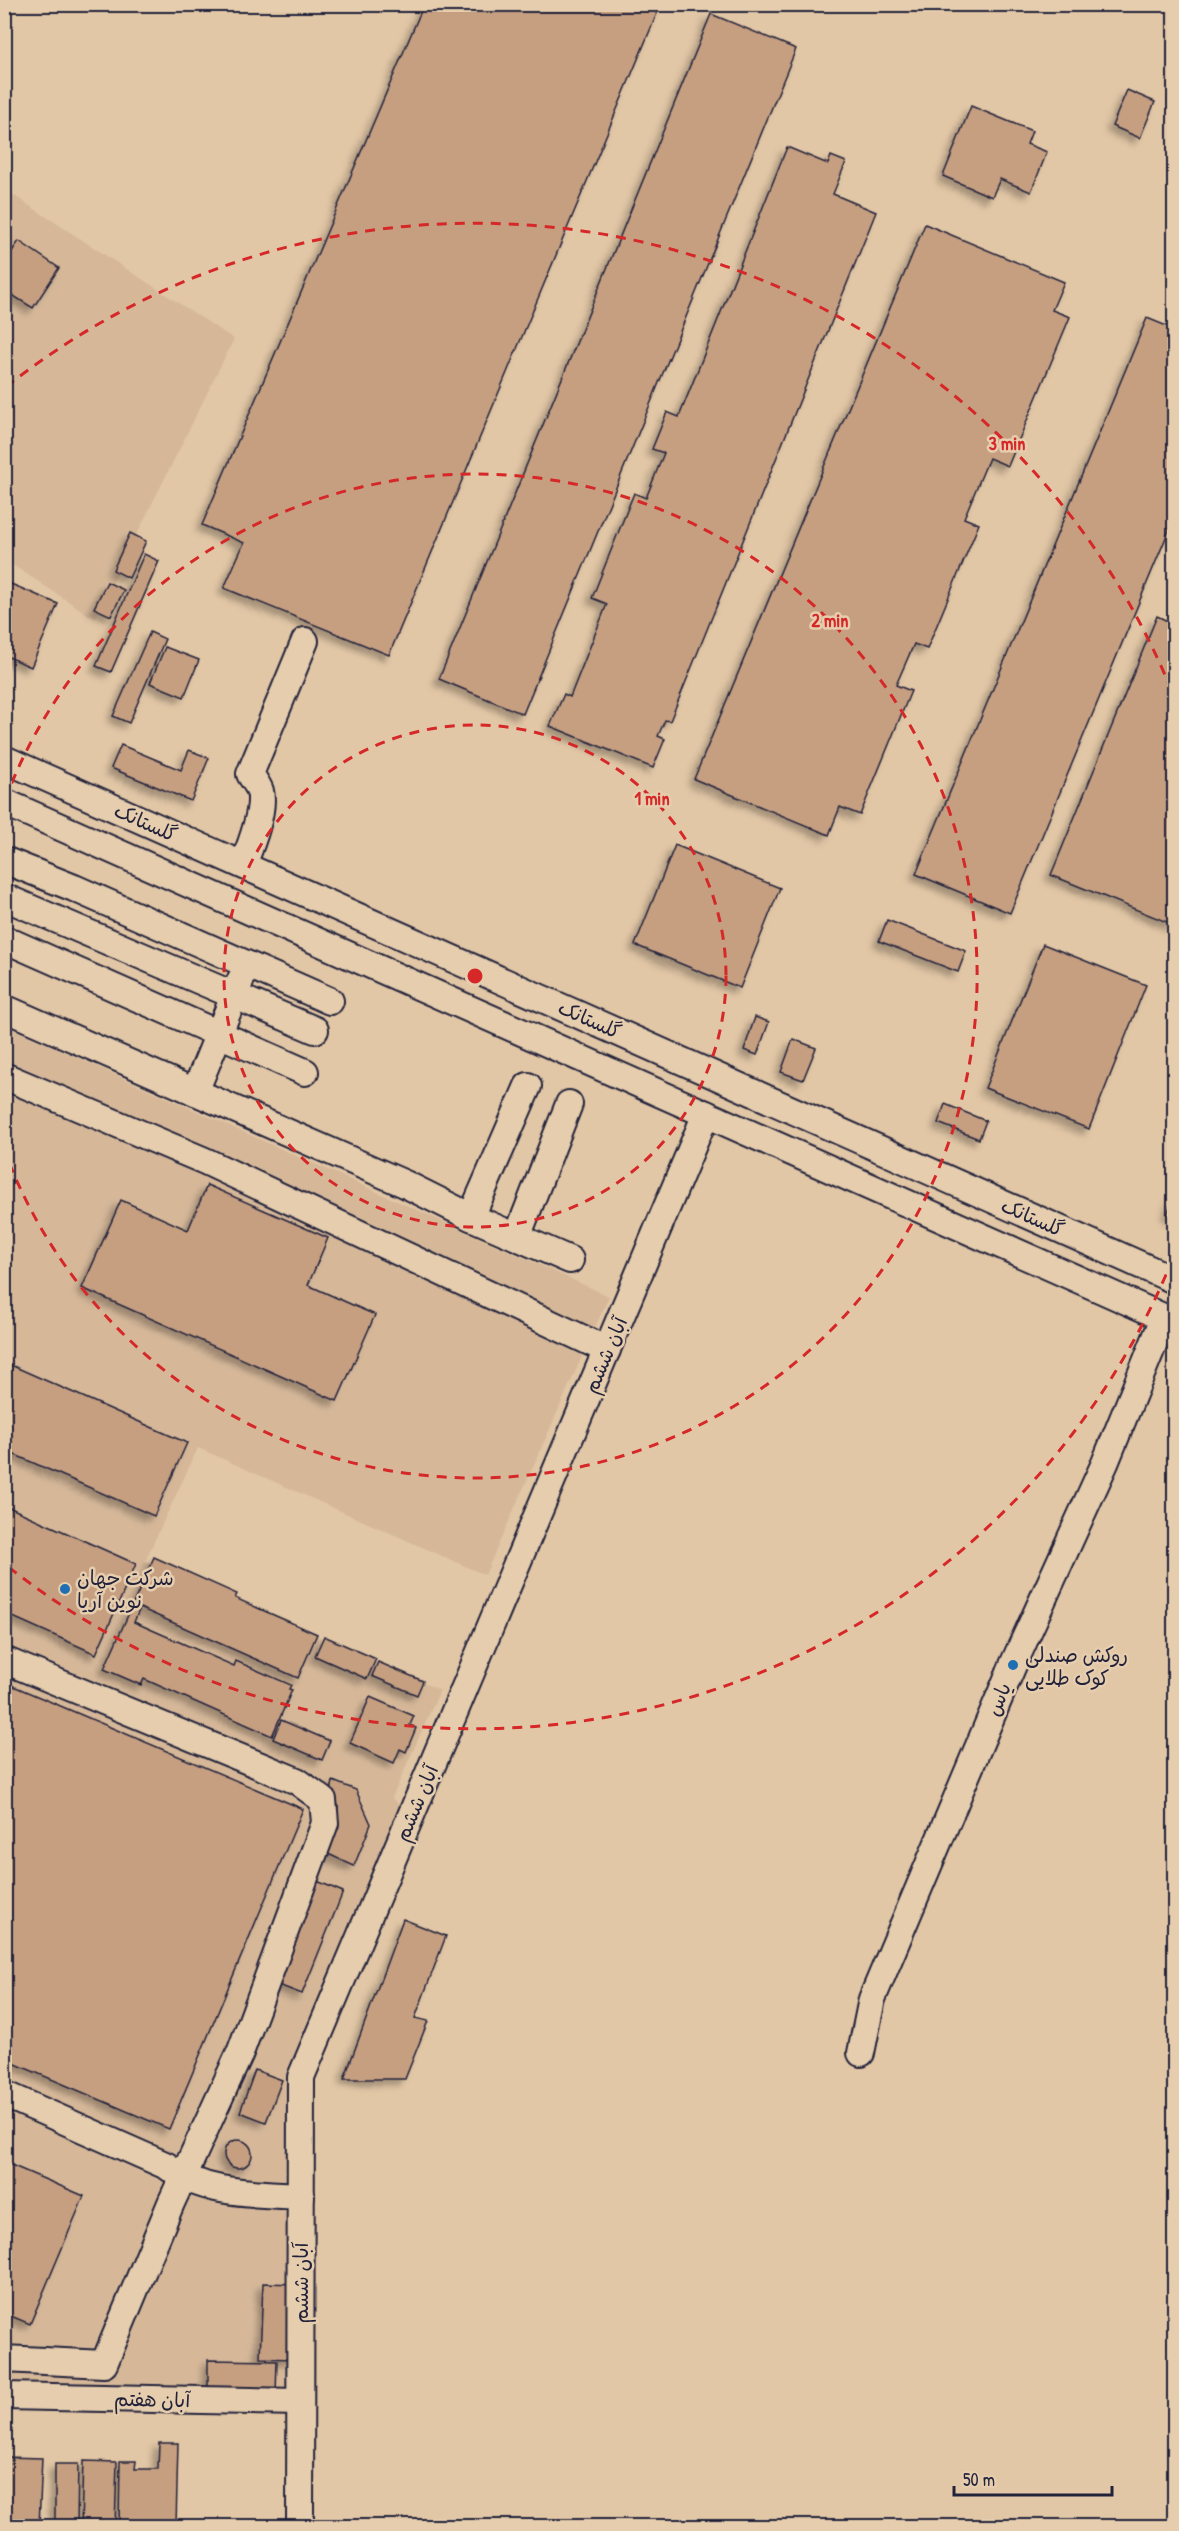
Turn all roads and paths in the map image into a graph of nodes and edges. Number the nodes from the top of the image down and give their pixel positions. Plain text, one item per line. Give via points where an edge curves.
1 (305, 641) dead end
2 (4, 759) edge
3 (4, 802) edge
4 (4, 860) edge
5 (243, 865) junction
6 (4, 897) edge
7 (4, 939) edge
8 (247, 964) junction
9 (234, 994) junction
10 (330, 1001) dead end
11 (4, 1008) edge
12 (315, 1030) dead end
13 (218, 1035) junction
14 (304, 1072) dead end
15 (4, 1076) edge
16 (528, 1086) dead end
17 (195, 1092) junction
18 (569, 1104) dead end
19 (706, 1114) junction
20 (471, 1217) junction
21 (517, 1237) junction
22 (570, 1260) dead end
23 (1174, 1280) edge
24 (1169, 1320) edge
25 (607, 1350) junction
26 (4, 1660) edge
27 (861, 2053) dead end
28 (4, 2094) edge
29 (183, 2179) junction
30 (301, 2196) junction
31 (4, 2359) edge
32 (4, 2396) edge
33 (300, 2402) junction
34 (300, 2526) edge

1 - 5 street via 250,774 260,792 253,841
2 - 5 street, گلستانک
3 - 19 street, گلستانک
4 - 8 street
5 - 23 street, گلستانک
6 - 9 street
7 - 13 street
8 - 9 street
8 - 10 street
9 - 12 street
9 - 13 street
11 - 17 street
13 - 14 street
13 - 17 street
15 - 25 street via 215,1165
16 - 20 street
17 - 20 street
18 - 21 street
19 - 24 street, گلستانک
19 - 25 street, آبان ششم
20 - 21 street
21 - 22 street
24 - 27 street, یاس via 1013,1665 872,1999
25 - 30 street, آبان ششم via 301,2077
26 - 29 street via 297,1780 323,1800 325,1823 240,2053
28 - 29 street via 167,2166
29 - 30 street via 226,2191
29 - 31 street via 104,2364
30 - 33 street, آبان ششم
32 - 33 street, آبان هفتم
33 - 34 street, آبان ششم

